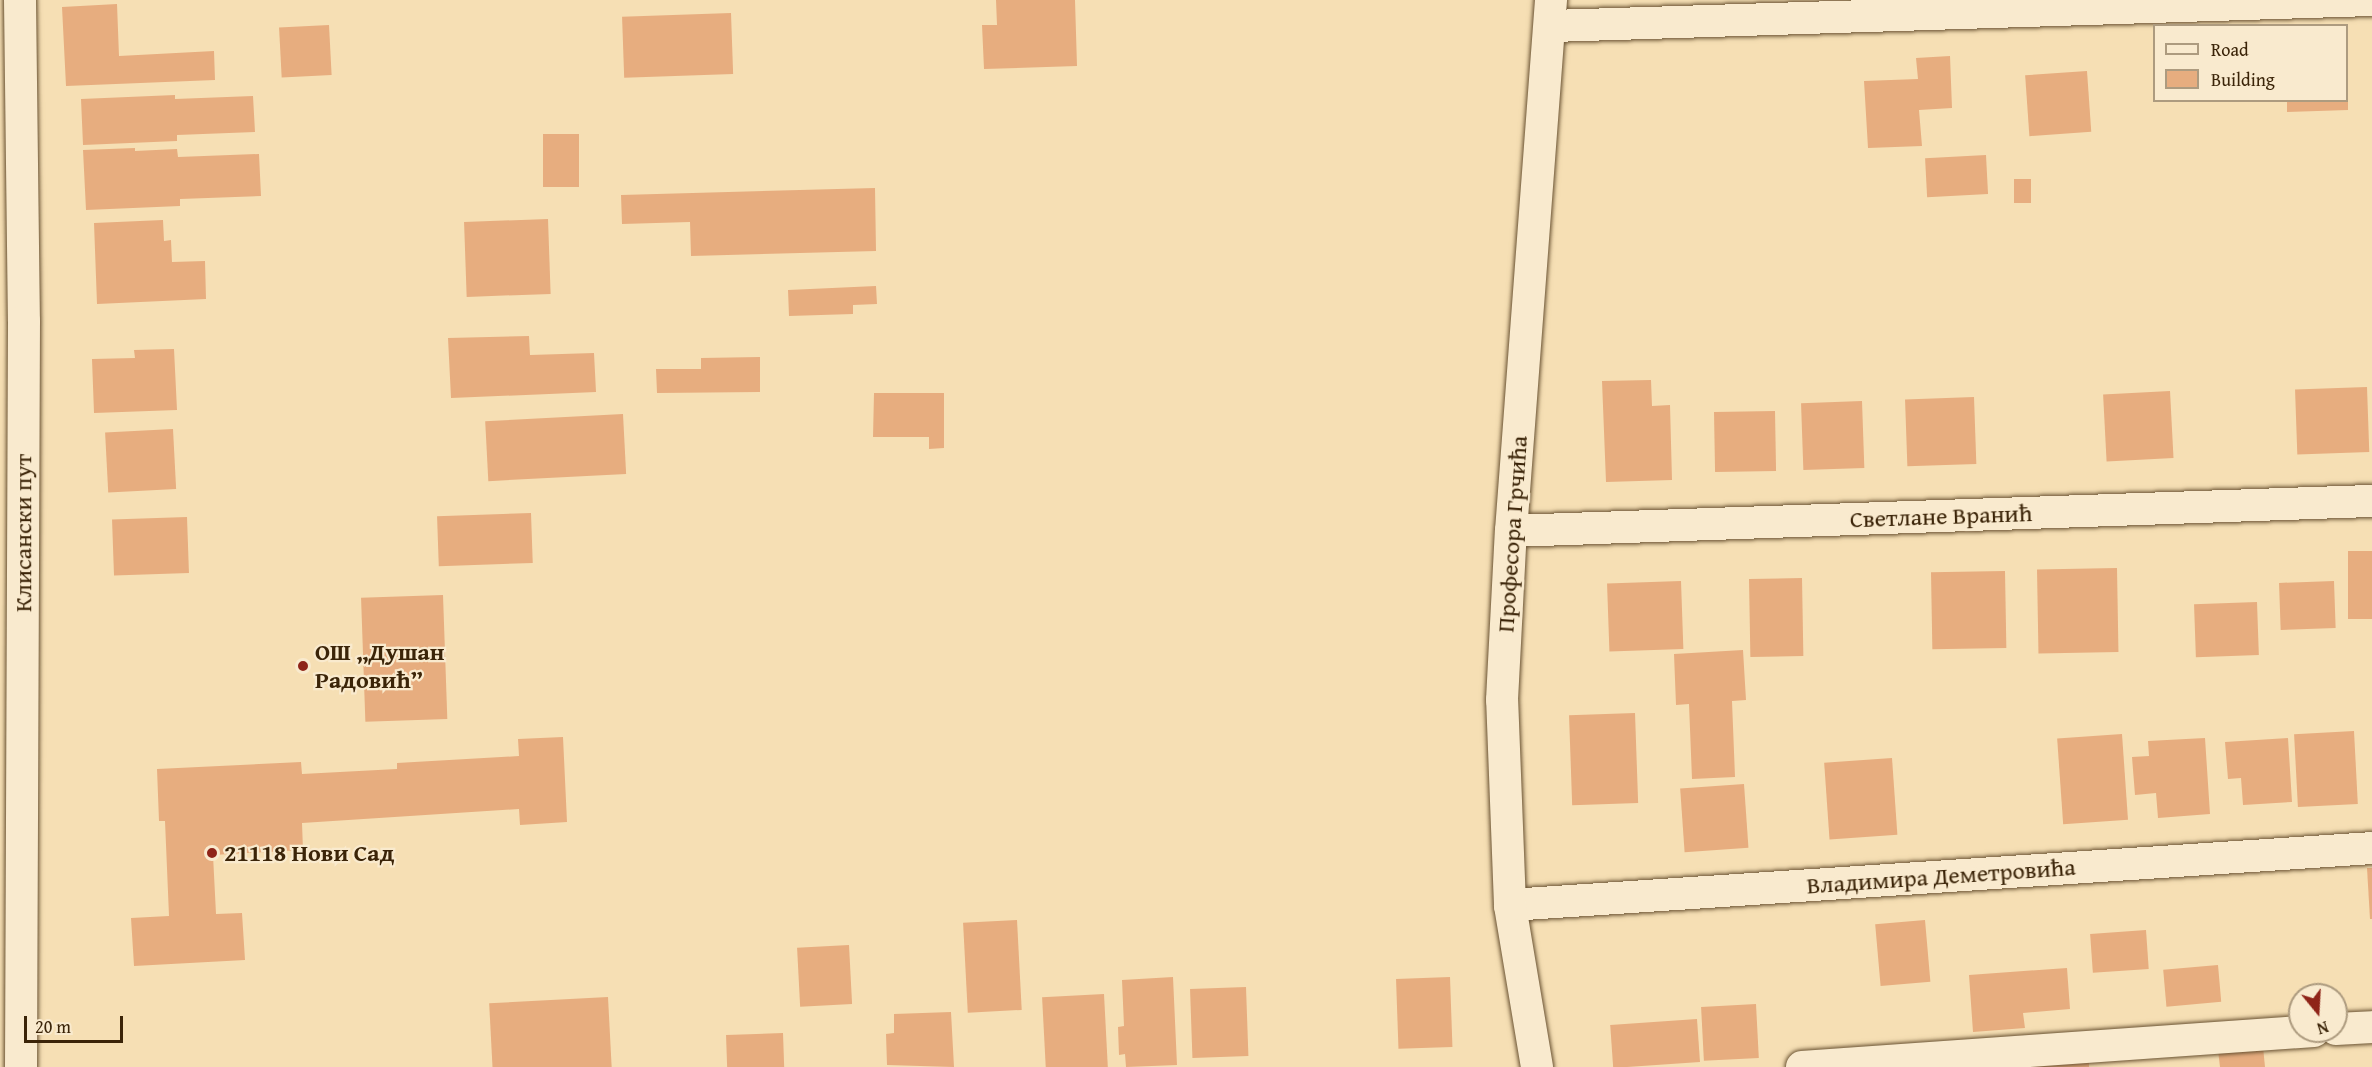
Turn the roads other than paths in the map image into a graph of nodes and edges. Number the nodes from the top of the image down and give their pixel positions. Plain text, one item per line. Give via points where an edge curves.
1 (20, 0) edge
2 (2372, 0) edge
3 (1551, 13) edge
4 (2372, 501) edge
5 (1511, 531) junction
6 (2372, 848) edge
7 (1510, 904) junction
8 (11, 1012) edge
9 (2372, 1027) edge
10 (2348, 1028) edge
11 (2288, 1033) edge
12 (21, 1067) edge
13 (1537, 1067) edge
14 (1802, 1067) edge

1 - 8 street, Клисански пут via 24,321
2 - 3 street
3 - 5 street, Професора Грчића
4 - 5 street, Светлане Вранић
5 - 7 street, Професора Грчића via 1502,700
6 - 7 street, Владимира Деметровића
7 - 13 street, Професора Грчића
8 - 12 street, Клисански пут
9 - 10 street
11 - 14 street

